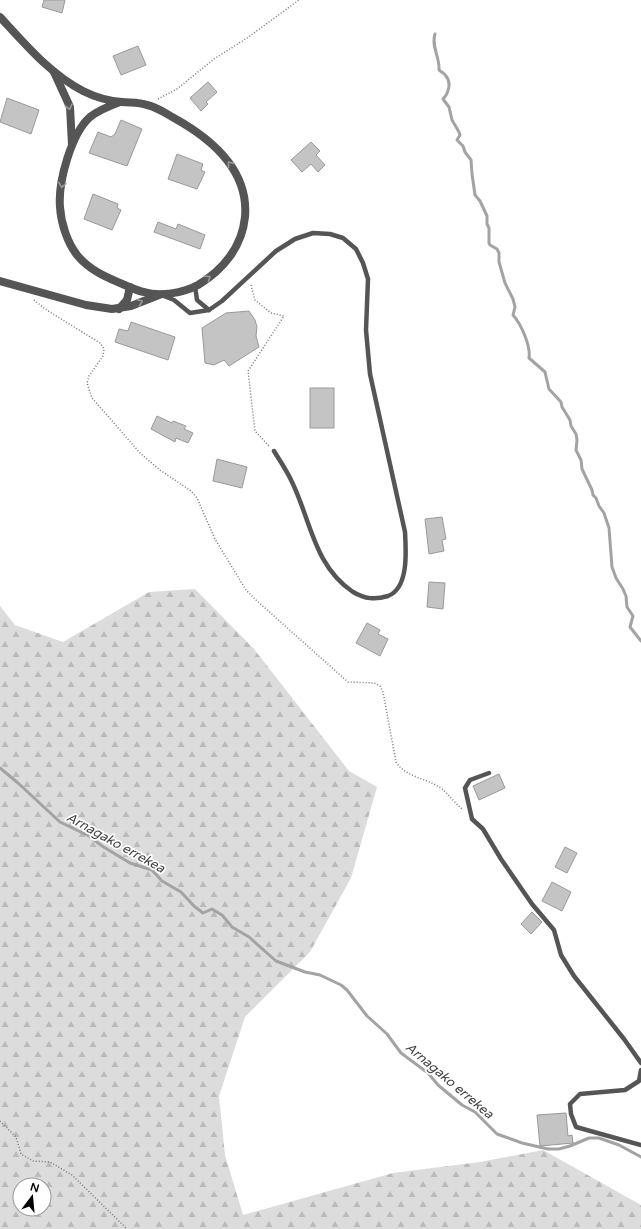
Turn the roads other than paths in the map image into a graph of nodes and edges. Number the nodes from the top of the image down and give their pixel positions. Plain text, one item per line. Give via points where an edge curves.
1 (0, 17) edge
2 (54, 72) junction
3 (120, 102) junction
4 (72, 148) junction
5 (0, 281) edge
6 (195, 286) junction
7 (130, 287) junction
8 (160, 294) junction
9 (119, 309) junction
10 (209, 310) junction
11 (274, 451) road end
12 (489, 773) dead end
13 (641, 1063) edge
14 (641, 1070) edge
15 (641, 1145) edge

1 - 2 street
2 - 3 street via 93,96
2 -> 4 street via 70,107
3 - 4 street via 102,109 89,118
6 -> 3 street via 217,271 237,245 245,217 243,187 232,165 182,122 148,104
4 -> 7 street via 60,191 63,226 70,244 90,268
5 - 9 street via 86,305
6 - 8 street
6 - 10 lane via 197,300
7 - 8 street via 145,293
7 - 9 street via 127,300
9 -> 8 street
8 - 10 lane via 174,300 190,313
10 - 11 lane via 276,251 295,239 313,233 330,234 343,238 356,248 364,263 368,279 366,330 370,374 405,532 404,570 398,588 390,595 376,599 359,595 346,587 330,571 319,552 292,482
12 - 13 lane via 470,780 465,788 472,819 482,829 532,904 554,930 561,954 574,976
14 - 15 lane via 639,1080 625,1090 580,1094 570,1104 576,1127

